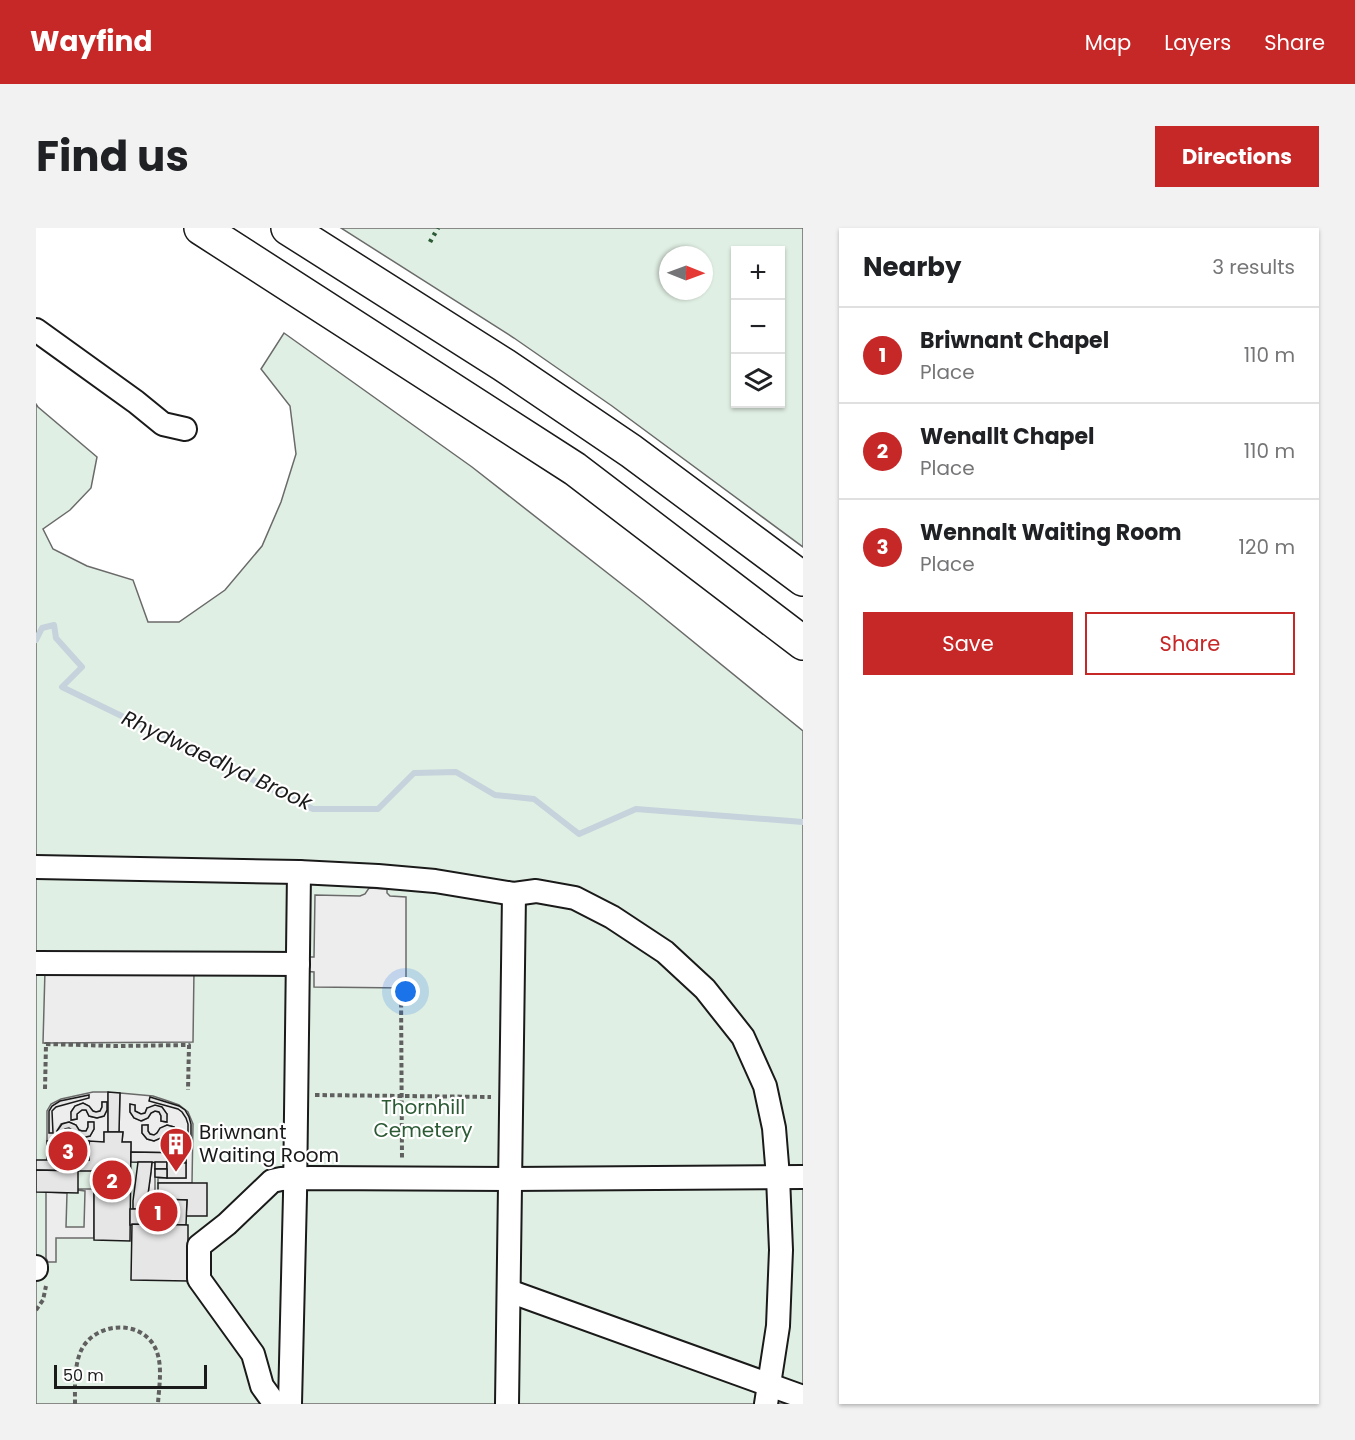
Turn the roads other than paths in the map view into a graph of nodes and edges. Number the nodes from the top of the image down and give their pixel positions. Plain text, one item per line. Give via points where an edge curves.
1 (201, 228) edge
2 (288, 228) edge
3 (36, 330) edge
4 (185, 429) dead end
5 (803, 579) edge
6 (803, 643) edge
7 (36, 867) edge
8 (299, 872) junction
9 (514, 894) junction
10 (36, 963) edge
11 (298, 964) junction
12 (778, 1177) junction
13 (803, 1178) edge
14 (295, 1179) junction
15 (510, 1179) junction
16 (509, 1291) junction
17 (768, 1394) edge
18 (803, 1397) edge
19 (275, 1404) edge
20 (290, 1404) edge
21 (507, 1404) edge

1 - 6 highway via 575,469
2 - 5 highway via 631,451
3 - 4 street via 163,424
7 - 8 street
8 - 9 street via 435,881
8 - 11 street
9 - 12 street via 536,891 575,898 665,952 705,989 743,1037 765,1086
9 - 15 street
10 - 11 street
11 - 14 street
12 - 13 street
12 - 15 street
12 - 17 street via 778,1326
14 - 15 street
14 - 19 street via 272,1181 199,1246 199,1279 252,1354 262,1386
14 - 20 street
15 - 16 street
16 - 17 street
16 - 21 street
17 - 18 street

